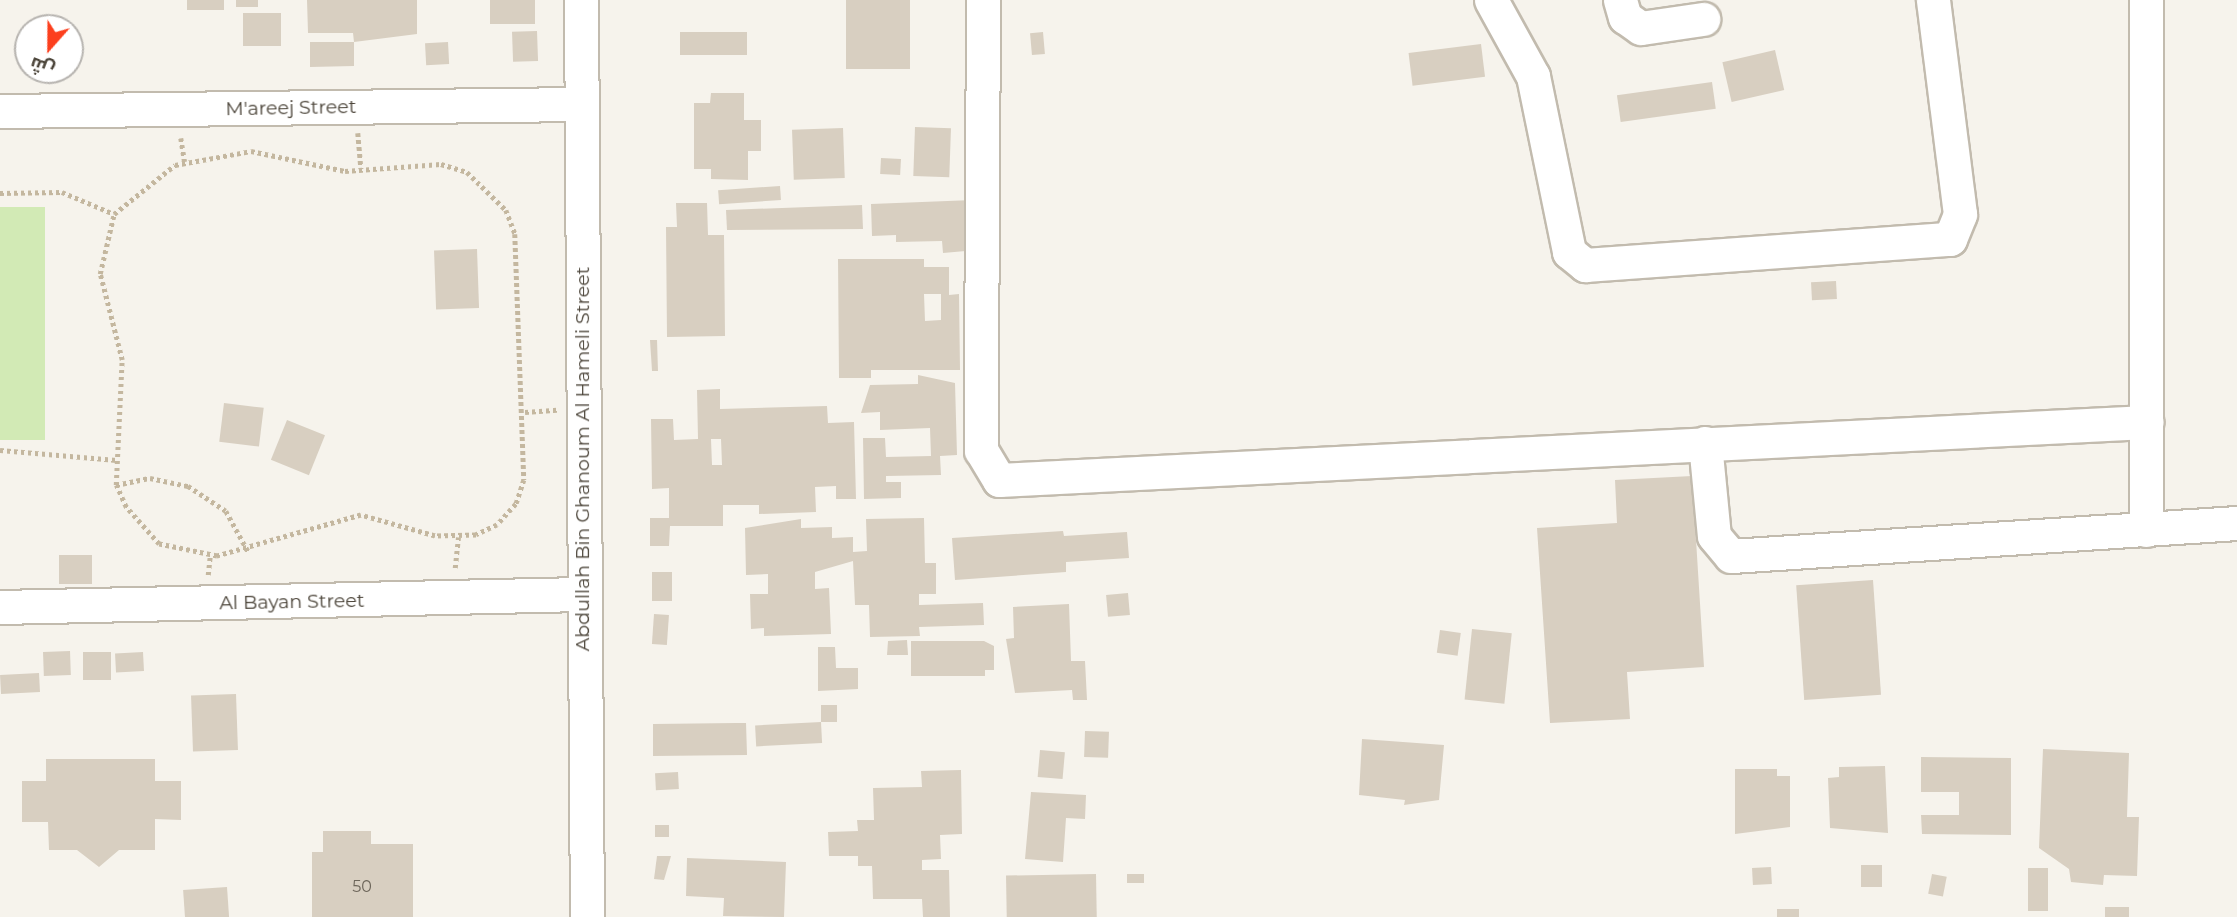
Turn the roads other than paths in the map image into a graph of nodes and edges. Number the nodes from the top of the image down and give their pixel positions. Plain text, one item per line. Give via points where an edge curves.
1 (581, 0) edge
2 (983, 0) edge
3 (1491, 0) edge
4 (1620, 0) edge
5 (1933, 0) edge
6 (2146, 0) edge
7 (1703, 19) dead end
8 (582, 104) junction
9 (0, 111) edge
10 (2147, 422) junction
11 (1705, 443) junction
12 (2237, 523) edge
13 (2146, 530) junction
14 (584, 594) junction
15 (0, 607) edge
16 (587, 917) edge

1 - 8 street, Abdullah Bin Ghanoum Al Hameli Street
2 - 11 street via 981,450 999,480
3 - 5 street via 1533,76 1569,252 1584,265 1950,239 1959,214
4 - 7 street via 1626,17 1641,28
6 - 10 street
8 - 9 street, M'areej Street
8 - 14 street, Abdullah Bin Ghanoum Al Hameli Street
10 - 11 street
10 - 13 street
11 - 13 street via 1714,536 1731,556
12 - 13 street
14 - 15 street, Al Bayan Street
14 - 16 street, Abdullah Bin Ghanoum Al Hameli Street

